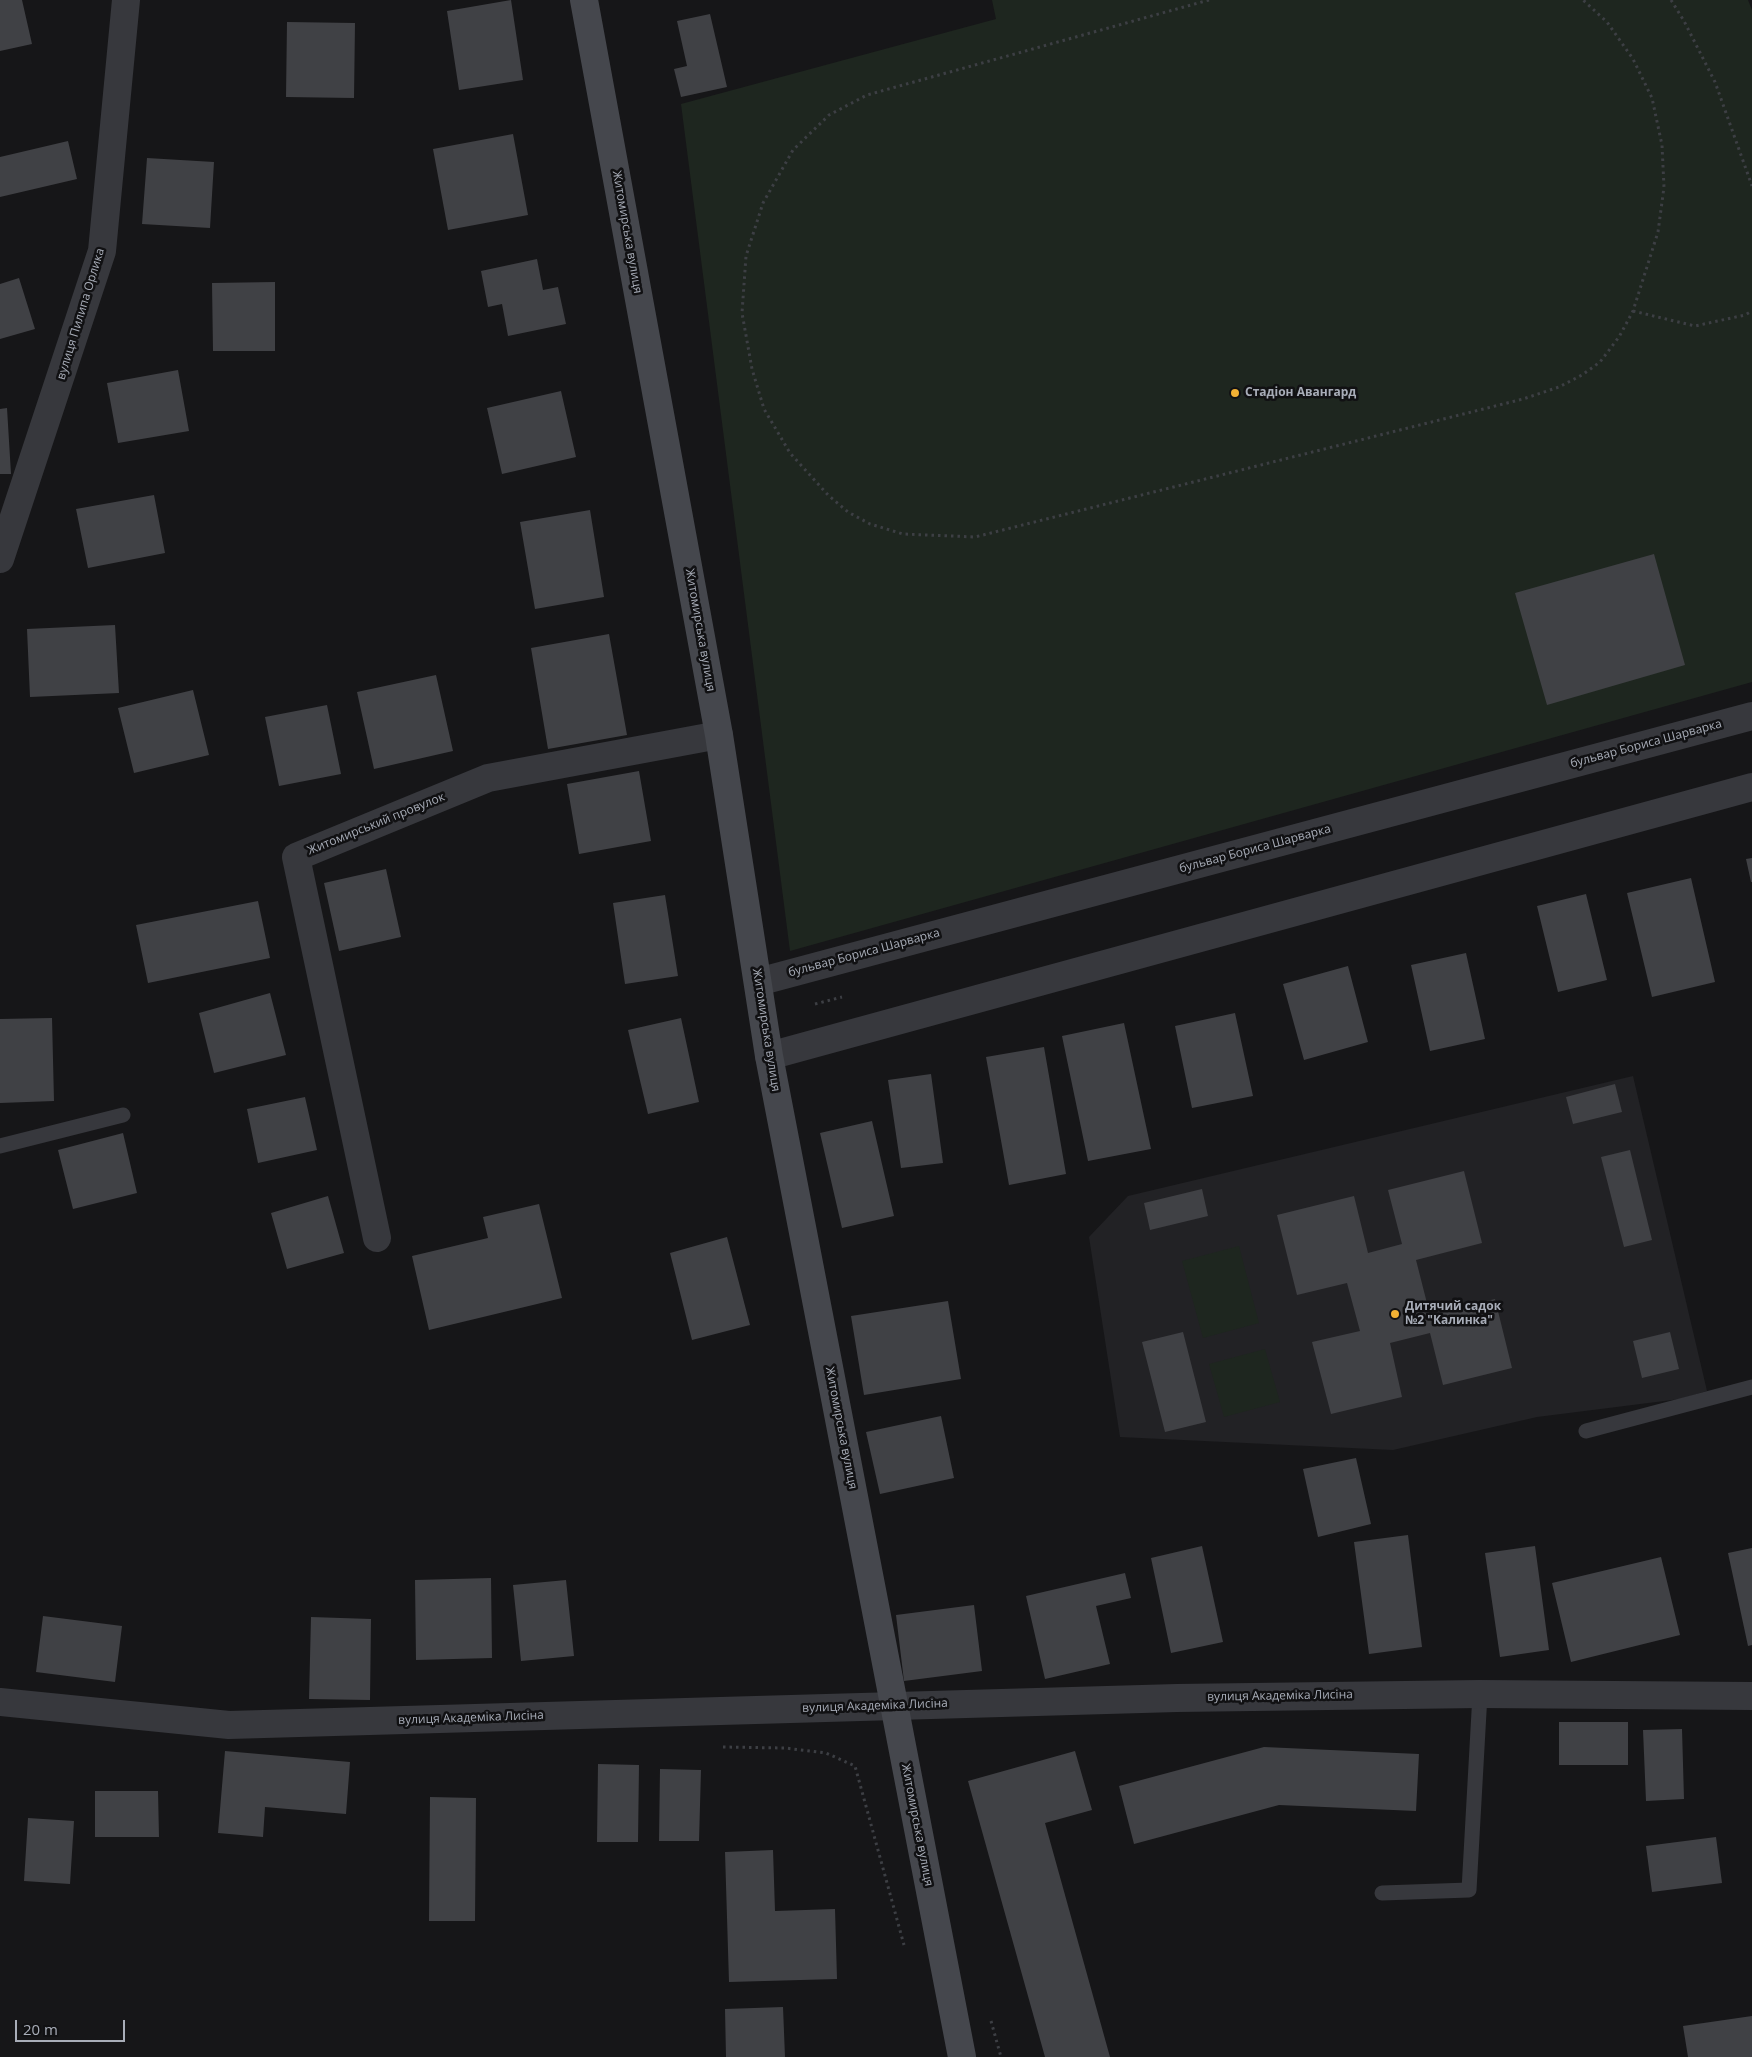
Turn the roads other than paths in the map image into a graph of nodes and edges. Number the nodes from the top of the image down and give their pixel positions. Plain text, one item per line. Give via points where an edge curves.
1 (126, 0) edge
2 (584, 0) edge
3 (0, 559) edge
4 (1752, 716) edge
5 (719, 735) junction
6 (1752, 787) edge
7 (758, 982) junction
8 (769, 1056) junction
9 (123, 1115) dead end
10 (0, 1146) edge
11 (377, 1238) dead end
12 (1752, 1387) edge
13 (1586, 1430) dead end
14 (1480, 1694) junction
15 (1752, 1696) edge
16 (0, 1702) edge
17 (894, 1706) junction
18 (1382, 1893) dead end
19 (962, 2057) edge

1 - 3 street, вулиця Пилипа Орлика via 102,251
2 - 5 main road, Житомирська вулиця
4 - 7 street, бульвар Бориса Шарварка
5 - 7 main road, Житомирська вулиця
5 - 11 street, Житомирський провулок via 488,778 296,857
6 - 8 street
7 - 8 main road, Житомирська вулиця
8 - 17 main road, Житомирська вулиця
9 - 10 lane
12 - 13 lane
14 - 15 street, вулиця Академіка Лисіна
14 - 17 street, вулиця Академіка Лисіна
14 - 18 lane via 1469,1890
16 - 17 street, вулиця Академіка Лисіна via 229,1725
17 - 19 main road, Житомирська вулиця

